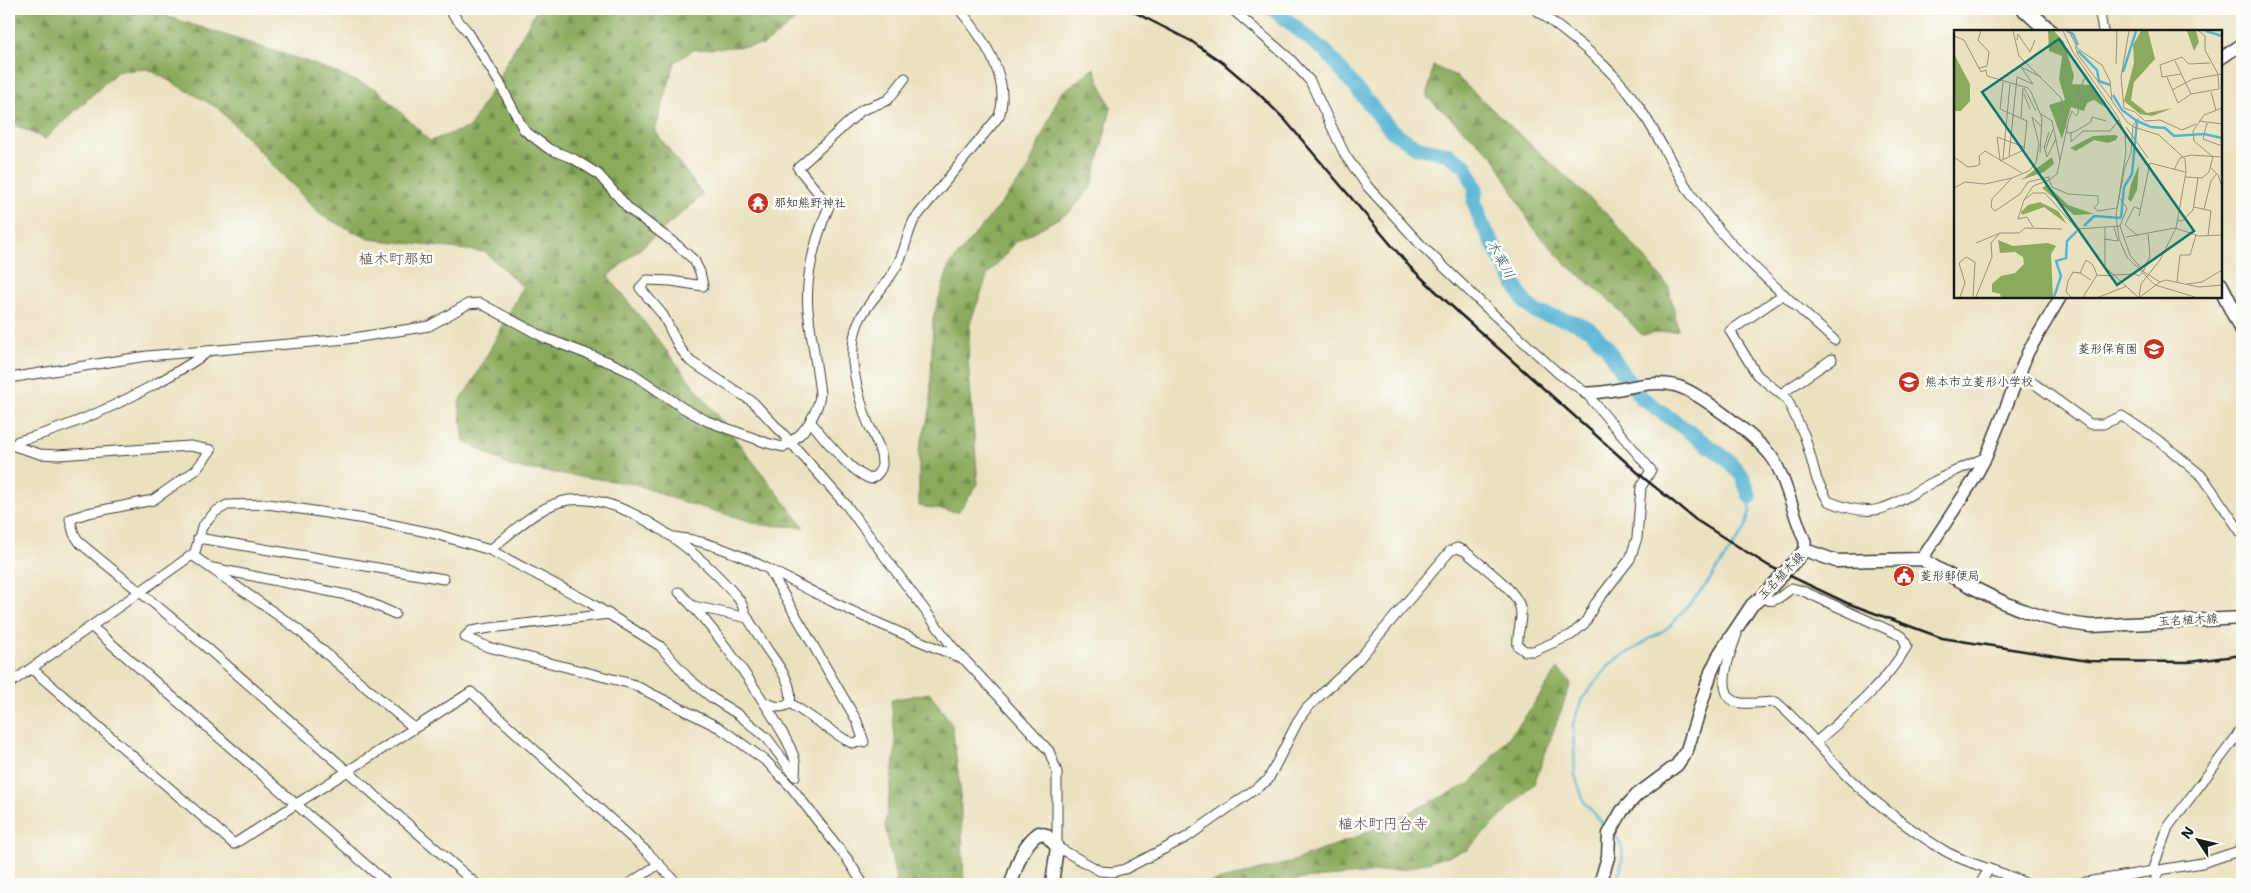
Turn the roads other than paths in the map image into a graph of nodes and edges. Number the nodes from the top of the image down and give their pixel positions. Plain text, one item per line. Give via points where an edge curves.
1 (448, 9) edge
2 (959, 9) edge
3 (1232, 9) edge
4 (1535, 9) edge
5 (2025, 9) edge
6 (2100, 9) edge
7 (2048, 30) edge
8 (2104, 30) edge
9 (2242, 44) edge
10 (2221, 58) edge
11 (905, 78) dead end
12 (2221, 287) edge
13 (1784, 294) junction
14 (2060, 298) edge
15 (2242, 329) edge
16 (1834, 340) dead end
17 (209, 350) junction
18 (1832, 359) dead end
19 (2018, 372) junction
20 (9, 378) edge
21 (1586, 393) junction
22 (1781, 394) junction
23 (810, 421) junction
24 (787, 442) junction
25 (1986, 457) junction
26 (2242, 534) edge
27 (674, 537) junction
28 (198, 538) junction
29 (490, 550) junction
30 (1805, 550) junction
31 (192, 555) junction
32 (1922, 559) junction
33 (210, 568) junction
34 (770, 571) junction
35 (444, 579) dead end
36 (140, 592) junction
37 (679, 592) dead end
38 (1762, 597) junction
39 (693, 606) junction
40 (395, 614) dead end
41 (609, 614) junction
42 (748, 618) junction
43 (2242, 618) edge
44 (1742, 620) junction
45 (92, 627) junction
46 (964, 660) junction
47 (32, 669) junction
48 (9, 684) edge
49 (764, 702) junction
50 (790, 703) junction
51 (2242, 726) edge
52 (414, 728) junction
53 (1816, 742) junction
54 (348, 771) junction
55 (795, 776) junction
56 (792, 788) junction
57 (297, 804) junction
58 (1057, 847) junction
59 (2242, 850) edge
60 (659, 864) junction
61 (1989, 869) junction
62 (2156, 871) junction
63 (388, 884) edge
64 (476, 884) edge
65 (630, 884) edge
66 (678, 884) edge
67 (863, 884) edge
68 (1011, 884) edge
69 (1052, 884) edge
70 (1600, 884) edge
71 (1980, 884) edge
72 (2027, 884) edge
73 (2074, 884) edge
74 (2153, 884) edge

1 - 24 street via 468,32 524,130 548,149 574,159 598,174 629,209 694,260 703,286 647,280 640,288 663,315 690,361 753,402 787,438
2 - 23 street via 996,67 1002,107 914,220 895,270 859,317 853,362 856,385 880,451 882,466 878,474 871,479 866,478
3 - 21 street via 1290,59 1310,81 1345,155 1374,194 1421,245 1558,373
4 - 13 street via 1570,35 1614,76 1636,103 1697,202 1743,257
5 - 7 main road
6 - 8 street
9 - 10 street
11 - 23 street via 888,100 862,110 798,168 829,206 819,230 811,268 808,308 820,394 819,407
12 - 15 main road
13 - 16 street
13 - 22 street via 1730,331 1757,375
14 - 19 street
17 - 20 street via 147,356
17 - 24 street via 328,341 429,326 468,304 480,303 545,338 632,373 707,421 779,447
17 - 36 street via 191,365 102,412 18,441 14,446 40,454 58,455 190,446 211,450 196,470 153,500 88,512 70,519 80,543
18 - 22 street
19 - 25 street
19 - 26 street via 2090,424 2103,424 2122,416 2161,442 2203,478
21 - 30 street via 1604,394 1644,385 1672,384 1700,397 1772,456 1805,541
21 - 58 street via 1651,470 1641,487 1637,538 1630,559 1595,604 1585,623 1571,635 1534,651 1525,651 1518,646 1520,607 1514,595 1457,548 1450,551 1358,660 1307,708 1268,780 1187,837 1125,869 1100,871
22 - 25 street via 1787,399 1805,437 1828,501 1842,506 1869,511 1887,507
23 - 24 street via 793,440
24 - 46 street via 847,506
25 - 32 street via 1957,508
27 - 29 street via 660,527 605,502 568,500 534,516
27 - 34 street via 710,545
27 - 42 street via 738,598
28 - 29 street via 214,512 227,505 268,504 365,519 432,533
28 - 31 street
28 - 35 street
29 - 41 street
30 - 32 main road, 玉名植木線 via 1836,561
30 - 38 main road, 玉名植木線
31 - 33 street
31 - 36 street
32 - 43 main road, 玉名植木線 via 2004,604 2068,624 2091,626
33 - 40 street via 357,597
33 - 52 street via 296,628
34 - 46 street via 857,614
34 - 50 street via 857,721 864,742 852,743 844,739
36 - 45 street
36 - 54 street
37 - 39 street
38 - 44 main road, 玉名植木線
38 - 53 street via 1776,601 1792,588 1803,591 1902,636 1907,646 1880,683
39 - 42 street
39 - 49 street
41 - 55 street via 660,646 688,678 767,738
41 - 56 street via 471,631 465,637 488,647 632,684 720,728 766,761
42 - 50 street via 790,687
44 - 53 street via 1726,664 1729,696 1739,703 1776,702
44 - 70 main road, 玉名植木線 via 1711,672 1687,750 1677,765 1637,795 1618,819 1610,834 1608,857
45 - 47 street
45 - 57 street
46 - 58 street via 1031,729 1052,756 1057,772
47 - 48 street
47 - 57 street via 234,844
49 - 50 street via 778,708
49 - 55 street via 792,751 796,762
51 - 62 street via 2168,826
52 - 54 street
52 - 60 street via 470,692
53 - 61 street via 1853,782 1897,817 1946,851 1980,868
54 - 57 street
54 - 64 street
55 - 56 street
56 - 67 street
57 - 63 street
58 - 68 main road via 1046,835 1039,833 1031,839 1018,861
58 - 69 main road
59 - 62 street via 2202,863
60 - 65 street
60 - 66 street
61 - 71 street
61 - 72 street
62 - 73 street
62 - 74 street

